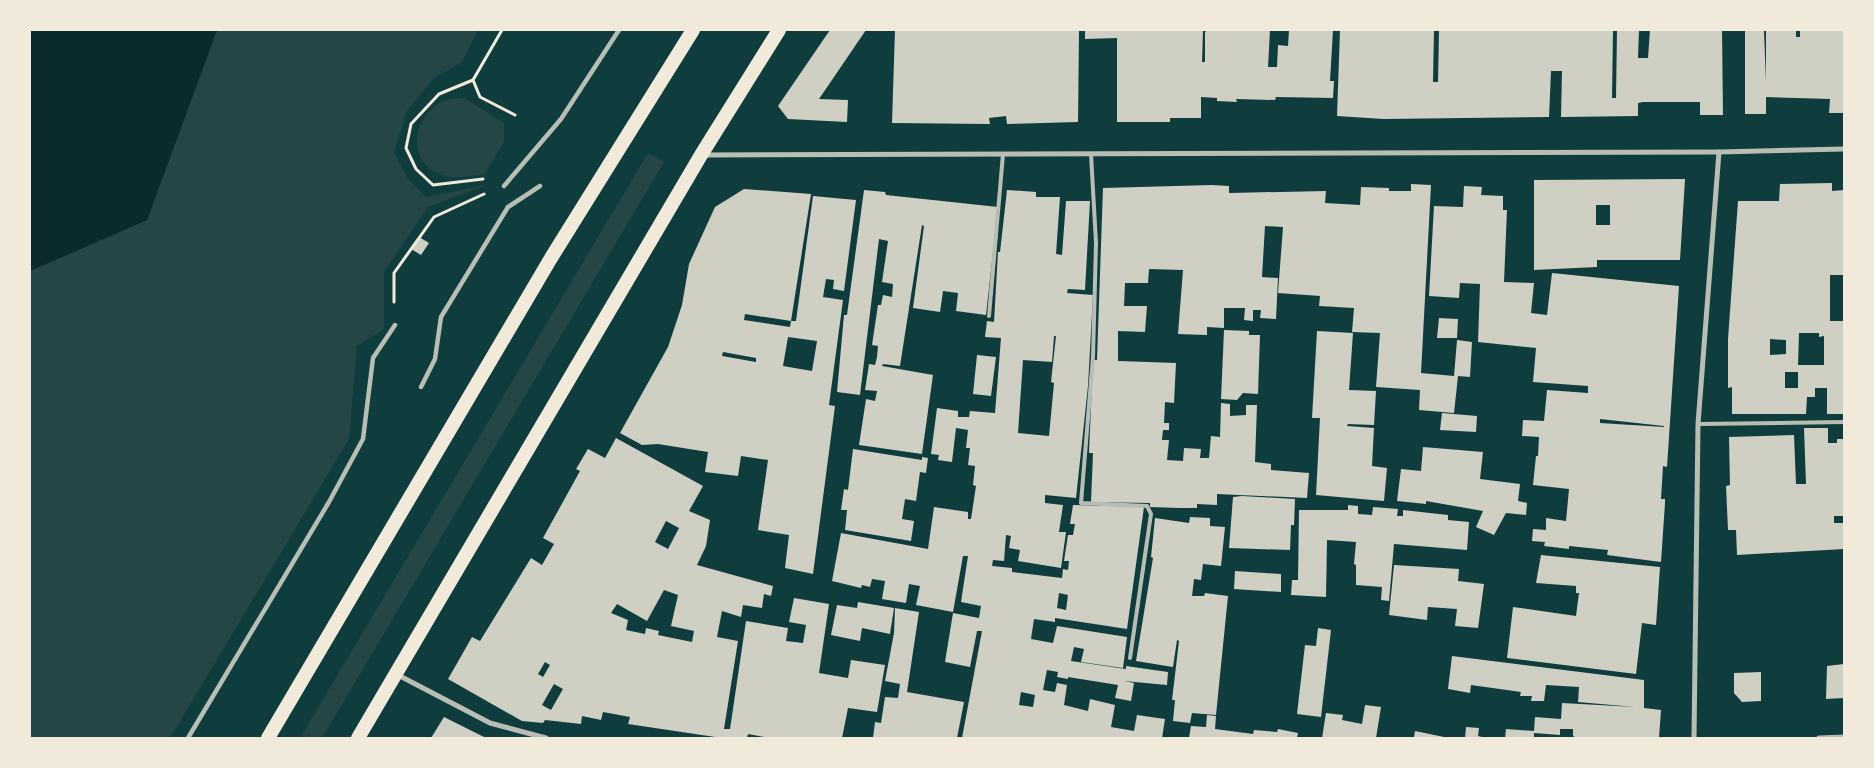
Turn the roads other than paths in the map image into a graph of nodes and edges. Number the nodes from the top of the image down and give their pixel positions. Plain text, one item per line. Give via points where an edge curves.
1 (619, 30) edge
2 (693, 30) edge
3 (780, 30) edge
4 (1844, 149) edge
5 (1719, 152) junction
6 (1003, 154) junction
7 (1091, 154) junction
8 (701, 156) junction
9 (504, 186) dead end
10 (540, 186) dead end
11 (989, 316) dead end
12 (394, 325) dead end
13 (421, 387) dead end
14 (1844, 422) edge
15 (1698, 424) junction
16 (1130, 658) dead end
17 (396, 674) junction
18 (1844, 737) edge
19 (188, 738) edge
20 (268, 738) edge
21 (358, 738) edge
22 (546, 738) edge
23 (1694, 738) edge
24 (1818, 738) edge

1 - 9 street via 561,119
2 - 20 highway via 550,258
3 - 8 highway
4 - 5 street
5 - 7 street
5 - 15 street
6 - 7 street
6 - 8 street
6 - 11 lane
7 - 16 lane via 1096,243 1093,357 1081,503 1147,506 1151,514
8 - 17 highway
10 - 13 street via 508,207 441,317 435,359
12 - 19 street via 372,358 363,439
14 - 15 lane
15 - 23 street
17 - 21 highway
17 - 22 street via 490,723
18 - 24 street

